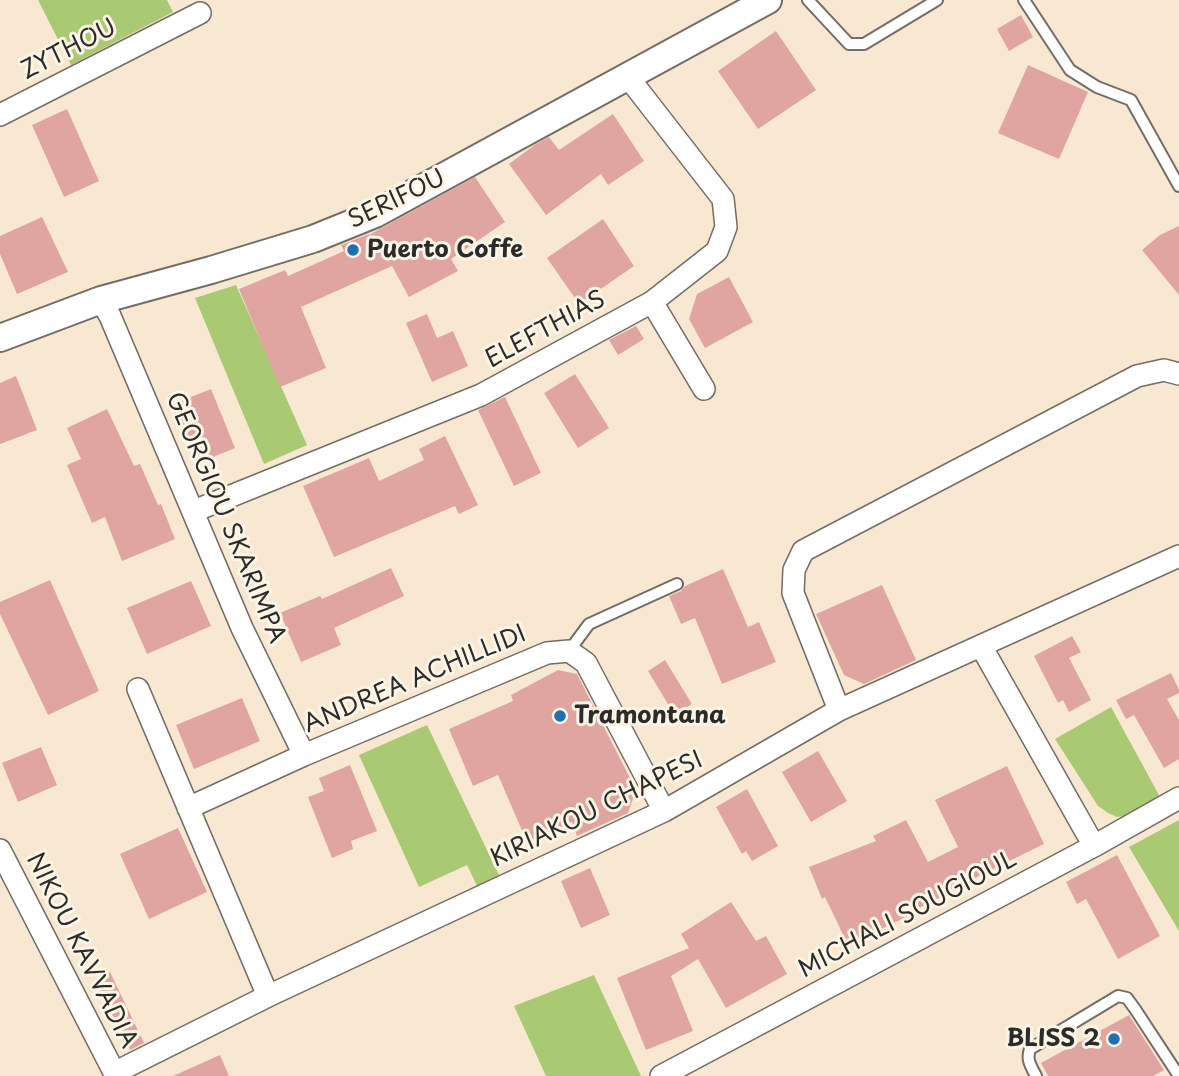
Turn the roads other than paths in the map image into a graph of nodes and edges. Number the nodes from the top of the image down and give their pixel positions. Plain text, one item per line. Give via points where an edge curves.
1 (768, 0) edge
2 (808, 0) edge
3 (937, 0) edge
4 (1024, 0) edge
5 (200, 13) dead end
6 (628, 77) junction
7 (0, 115) edge
8 (1179, 186) edge
9 (101, 300) junction
10 (652, 302) junction
11 (0, 338) edge
12 (1179, 374) edge
13 (704, 389) dead end
14 (194, 511) junction
15 (1179, 556) edge
16 (677, 584) dead end
17 (981, 646) junction
18 (569, 651) junction
19 (138, 689) dead end
20 (839, 710) junction
21 (304, 755) junction
22 (1179, 798) edge
23 (188, 808) junction
24 (664, 811) junction
25 (1094, 846) junction
26 (0, 850) edge
27 (268, 996) junction
28 (115, 1075) edge
29 (661, 1076) edge
30 (1036, 1076) edge
31 (1179, 1076) edge

1 - 6 street, SERIFOU
2 - 3 lane via 849,44 864,44
4 - 8 lane via 1070,70 1131,100
5 - 7 street, ZYTHOU
6 - 9 street, SERIFOU via 375,214 313,239
6 - 10 street, ELEFTHIAS via 723,199 726,227 718,251
9 - 11 street, SERIFOU
9 - 14 street, GEORGIOU SKARIMPA
10 - 13 street
10 - 14 street, ELEFTHIAS via 481,395
12 - 20 street via 1164,370 1137,376 803,551 794,570 793,593
14 - 21 street, GEORGIOU SKARIMPA via 242,628
15 - 17 street, KIRIAKOU CHAPESI
16 - 18 lane via 589,624
17 - 20 street, KIRIAKOU CHAPESI
17 - 25 street
18 - 21 street, ANDREA ACHILLIDI via 547,653
18 - 24 street via 586,663
19 - 23 street
20 - 24 street, KIRIAKOU CHAPESI
21 - 23 street, ANDREA ACHILLIDI
22 - 25 street, MICHALI SOUGIOUL
23 - 27 street
24 - 27 street, KIRIAKOU CHAPESI
25 - 29 street, MICHALI SOUGIOUL
26 - 28 street, NIKOU KAVVADIA
27 - 28 street, KIRIAKOU CHAPESI
30 - 31 lane via 1027,1055 1030,1049 1118,996 1135,1009

